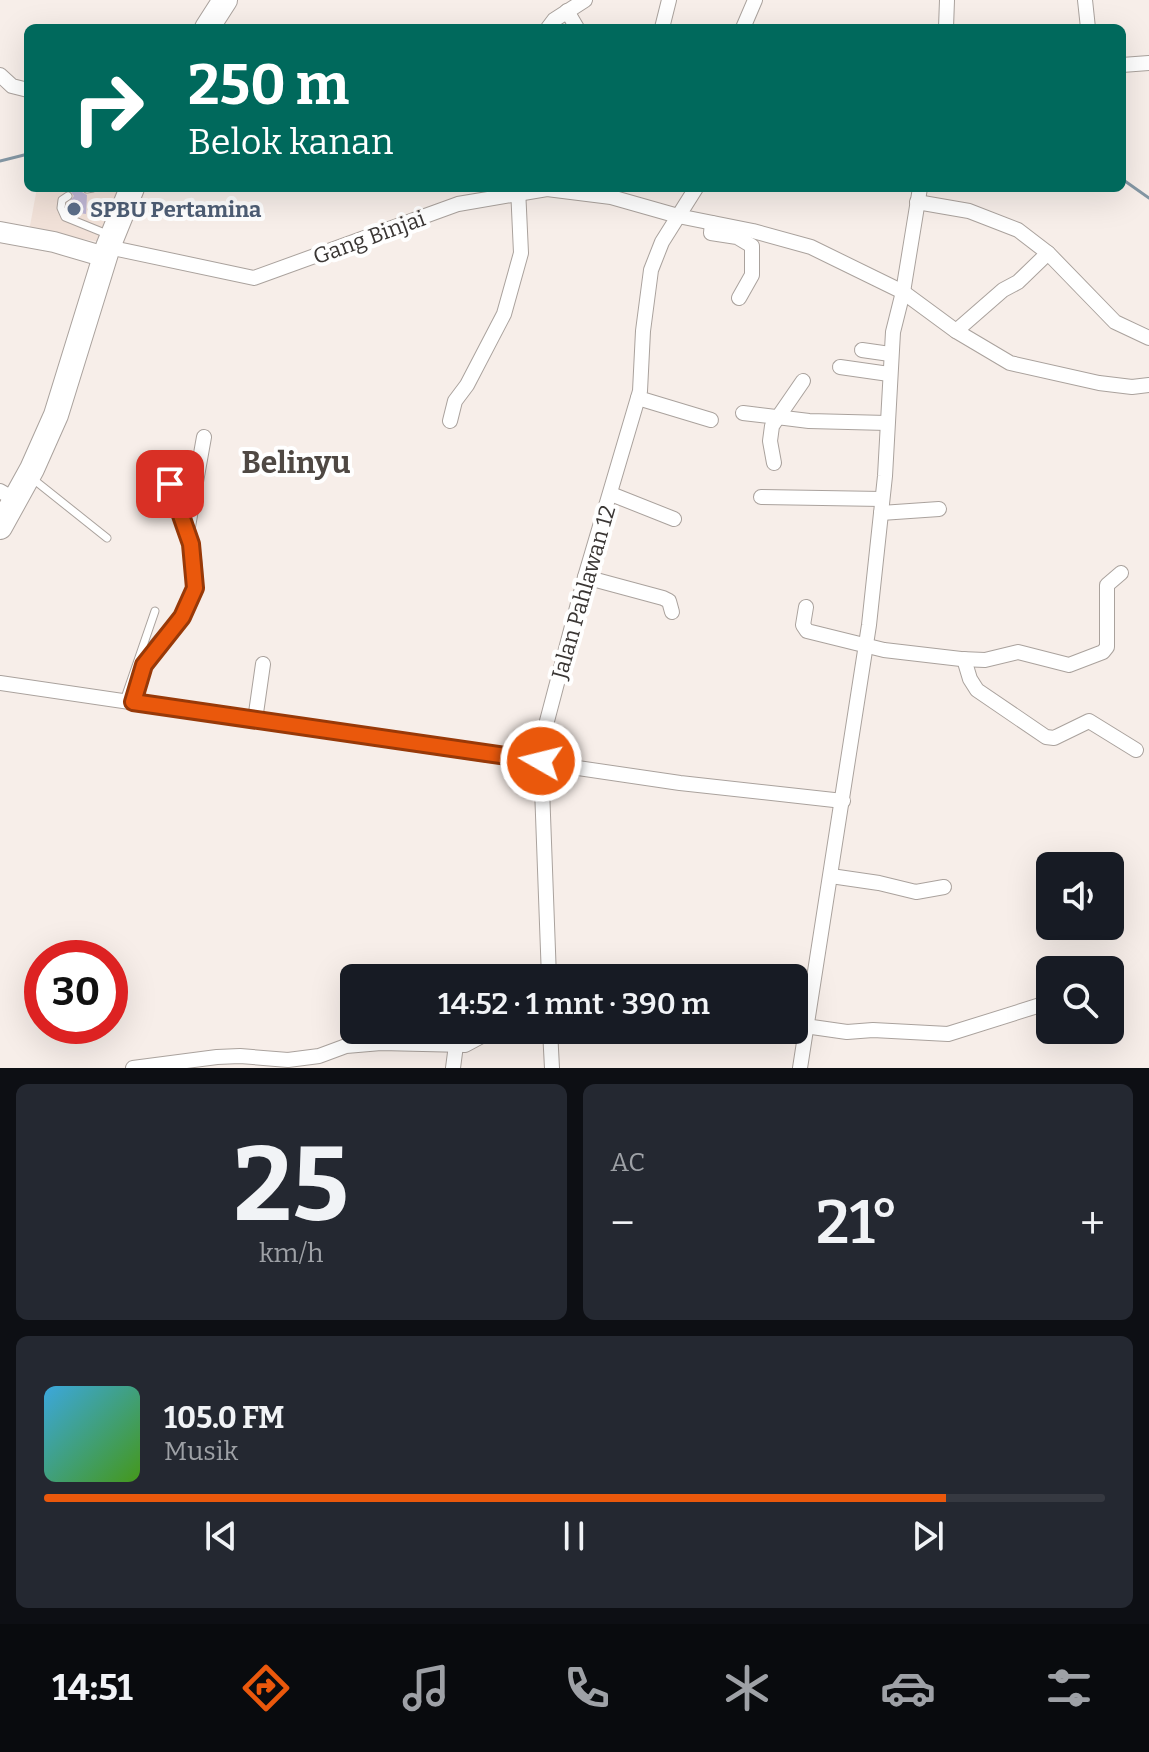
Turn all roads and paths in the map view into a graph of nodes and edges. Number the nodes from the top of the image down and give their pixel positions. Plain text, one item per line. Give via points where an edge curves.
1 (225, 0) edge
2 (585, 0) edge
3 (669, 0) edge
4 (755, 0) edge
5 (947, 0) edge
6 (1085, 0) edge
7 (567, 11) junction
8 (210, 24) edge
9 (551, 24) edge
10 (575, 24) edge
11 (663, 24) edge
12 (745, 24) edge
13 (946, 24) edge
14 (1088, 24) edge
15 (1149, 63) edge
16 (1126, 65) edge
17 (0, 75) edge
18 (24, 89) edge
19 (130, 192) edge
20 (513, 192) edge
21 (518, 192) edge
22 (575, 192) edge
23 (693, 192) edge
24 (918, 195) edge
25 (68, 196) dead end
26 (678, 216) junction
27 (712, 223) junction
28 (0, 232) edge
29 (109, 247) junction
30 (1048, 253) junction
31 (903, 292) junction
32 (739, 298) dead end
33 (956, 331) junction
34 (1149, 338) edge
35 (862, 350) dead end
36 (890, 354) junction
37 (840, 367) dead end
38 (889, 374) junction
39 (803, 381) dead end
40 (1149, 385) edge
41 (638, 398) junction
42 (743, 413) dead end
43 (779, 417) junction
44 (711, 420) dead end
45 (450, 421) dead end
46 (887, 423) junction
47 (204, 437) dead end
48 (774, 463) dead end
49 (28, 475) junction
50 (170, 484) dead end
51 (611, 494) junction
52 (7, 495) edge
53 (761, 497) dead end
54 (882, 506) junction
55 (939, 509) dead end
56 (674, 519) dead end
57 (0, 527) edge
58 (187, 532) junction
59 (107, 538) dead end
60 (1121, 573) dead end
61 (585, 577) junction
62 (806, 607) dead end
63 (155, 611) dead end
64 (672, 612) dead end
65 (866, 645) junction
66 (964, 659) junction
67 (263, 664) dead end
68 (0, 683) edge
69 (129, 702) junction
70 (255, 720) junction
71 (1136, 750) dead end
72 (541, 761) junction
73 (843, 801) junction
74 (831, 876) junction
75 (944, 887) dead end
76 (548, 964) edge
77 (1036, 1006) edge
78 (808, 1009) edge
79 (808, 1026) edge
80 (467, 1044) edge
81 (551, 1044) edge
82 (803, 1044) edge
83 (456, 1045) junction
84 (133, 1068) edge
85 (453, 1068) edge
86 (552, 1068) edge
87 (800, 1068) edge

1 - 8 highway
2 - 7 street
3 - 11 street
4 - 12 street
5 - 13 street
6 - 14 street
7 - 9 street
7 - 10 street
15 - 16 street
17 - 18 street
19 - 29 highway
20 - 29 street, Gang Binjai via 458,204 254,278
21 - 45 street via 521,253 504,314 455,401
22 - 26 street, Gang Binjai
23 - 26 street, Jalan Pahlawan 12
24 - 30 street via 1018,230
24 - 31 street
25 - 29 lane via 62,200 65,217
26 - 27 street, Gang Binjai
26 - 41 street, Jalan Pahlawan 12 via 651,270
27 - 31 street, Gang Binjai via 811,247
27 - 32 street via 711,233 737,237 752,246 752,275
28 - 29 street
29 - 49 highway via 56,415
30 - 33 street
30 - 34 street via 1115,322
31 - 33 street, Gang Binjai
31 - 36 street
33 - 40 street, Gang Binjai via 1010,363 1099,383
35 - 36 street
36 - 38 street
37 - 38 street
38 - 46 street
39 - 43 street
41 - 44 street
41 - 51 street, Jalan Pahlawan 12
42 - 43 street
43 - 46 street
43 - 48 street via 770,433
46 - 54 street
47 - 58 street
49 - 52 highway
49 - 59 lane
50 - 58 street
51 - 56 street
51 - 61 street, Jalan Pahlawan 12
52 - 57 highway
53 - 54 street
54 - 55 street
54 - 65 street
58 - 69 street via 195,588 182,617 144,665
60 - 66 street via 1107,585 1108,643 1103,652 1069,665 1018,652
61 - 64 street via 663,598
61 - 72 street, Jalan Pahlawan 12
62 - 65 street via 807,631
63 - 69 lane
65 - 66 street
65 - 73 street
66 - 71 street via 977,690 1046,737 1089,721
67 - 70 street
68 - 69 street
69 - 70 street
70 - 72 street
72 - 73 street
72 - 76 street, Jalan Pahlawan 12
73 - 74 street
74 - 75 street via 916,892
74 - 78 street
77 - 79 street via 948,1034
80 - 83 street
81 - 86 street
82 - 87 street
83 - 84 street via 381,1043 288,1060 228,1056
83 - 85 street

